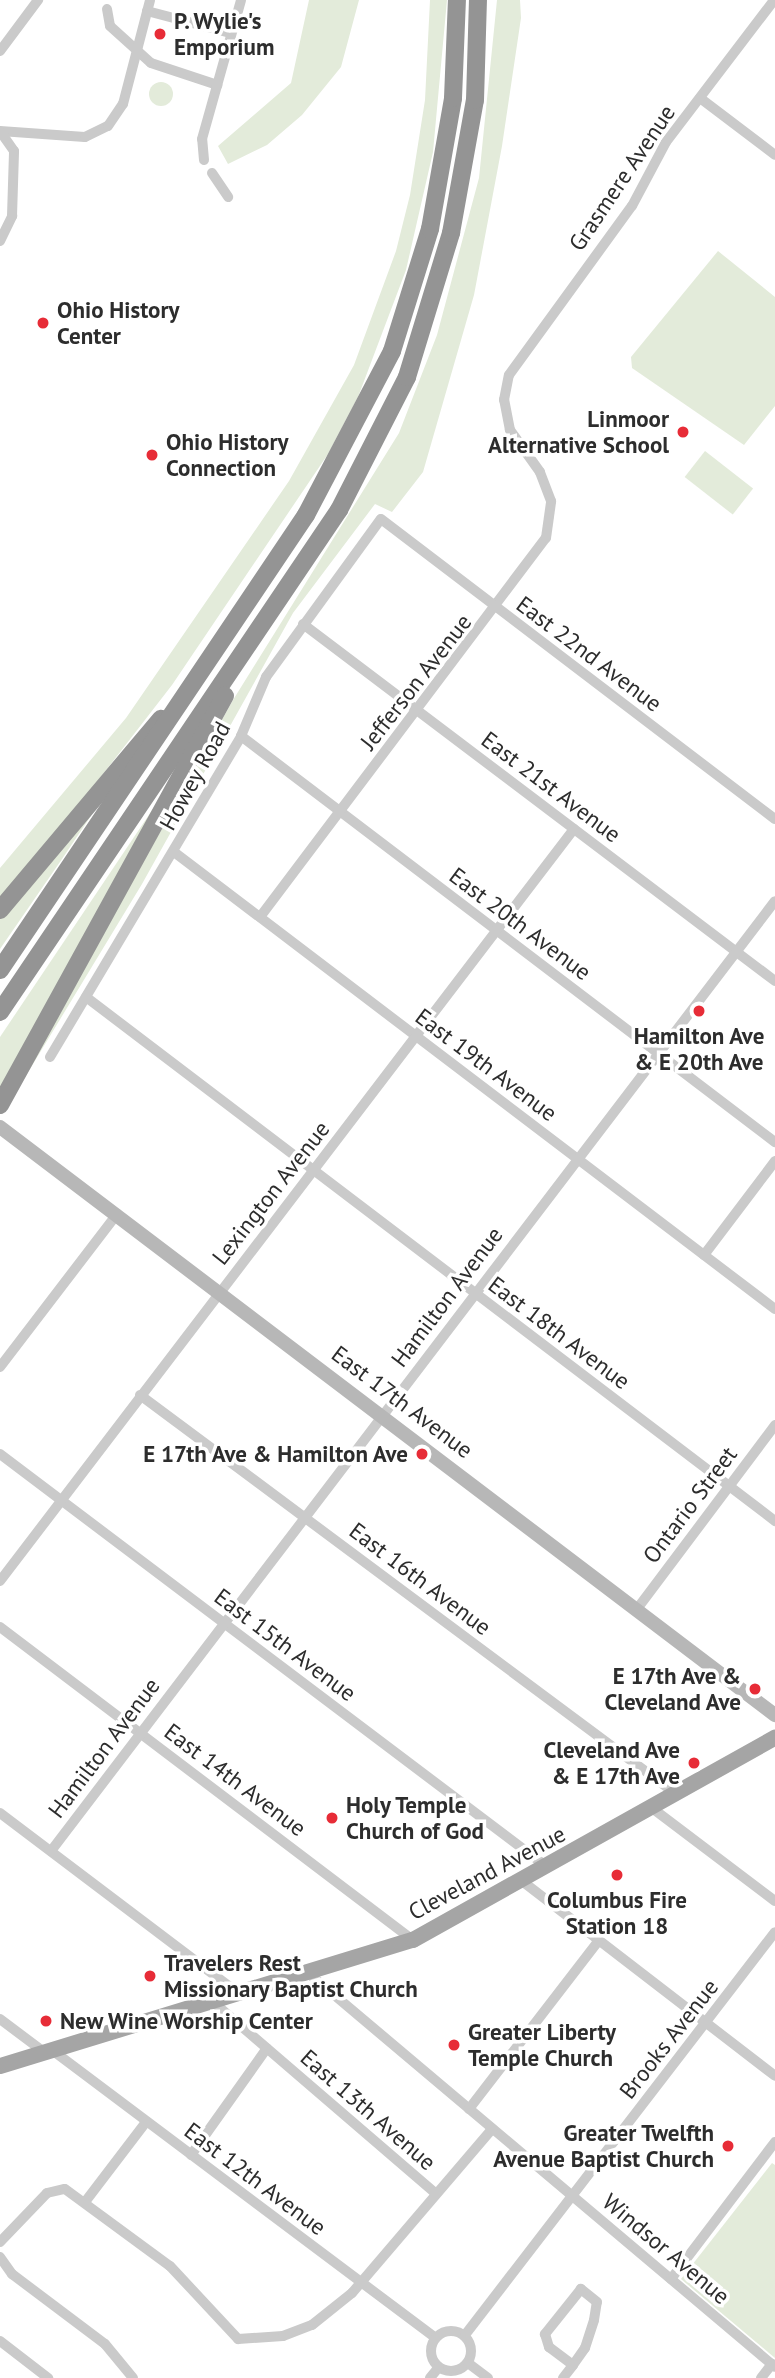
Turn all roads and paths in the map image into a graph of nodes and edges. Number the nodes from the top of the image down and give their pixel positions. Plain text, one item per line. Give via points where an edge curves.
1 (38, 0) edge
2 (150, 0) edge
3 (241, 0) edge
4 (457, 0) edge
5 (478, 0) edge
6 (774, 0) edge
7 (107, 9) dead end
8 (147, 11) junction
9 (232, 33) junction
10 (138, 45) junction
11 (0, 51) edge
12 (217, 85) junction
13 (699, 98) junction
14 (0, 131) edge
15 (30, 133) junction
16 (15, 150) junction
17 (775, 155) edge
18 (204, 160) dead end
19 (212, 173) dead end
20 (228, 197) dead end
21 (0, 241) edge
22 (530, 457) joint
23 (381, 519) joint
24 (497, 609) junction
25 (303, 624) junction
26 (262, 625) junction
27 (186, 694) junction
28 (418, 710) junction
29 (241, 736) junction
30 (341, 812) junction
31 (775, 820) edge
32 (574, 829) junction
33 (174, 852) junction
34 (775, 901) edge
35 (0, 910) edge
36 (260, 917) junction
37 (496, 930) junction
38 (734, 950) junction
39 (0, 970) edge
40 (775, 981) edge
41 (86, 997) junction
42 (0, 1012) edge
43 (416, 1035) junction
44 (657, 1053) junction
45 (50, 1057) dead end
46 (0, 1105) edge
47 (0, 1127) edge
48 (775, 1142) edge
49 (577, 1158) junction
50 (775, 1161) edge
51 (313, 1170) junction
52 (117, 1214) junction
53 (704, 1255) junction
54 (219, 1292) junction
55 (475, 1292) junction
56 (775, 1309) edge
57 (0, 1367) edge
58 (141, 1395) junction
59 (381, 1415) junction
60 (775, 1425) edge
61 (0, 1454) edge
62 (728, 1486) junction
63 (61, 1500) junction
64 (303, 1517) junction
65 (775, 1521) edge
66 (0, 1581) edge
67 (637, 1609) junction
68 (224, 1623) junction
69 (0, 1627) edge
70 (775, 1715) edge
71 (140, 1733) junction
72 (775, 1738) edge
73 (676, 1794) junction
74 (652, 1808) junction
75 (0, 1813) edge
76 (51, 1852) junction
77 (547, 1867) junction
78 (522, 1881) junction
79 (775, 1901) edge
80 (775, 1932) edge
81 (413, 1940) junction
82 (598, 1940) junction
83 (307, 1972) junction
84 (238, 1993) junction
85 (212, 2001) junction
86 (0, 2019) edge
87 (706, 2022) junction
88 (267, 2048) junction
89 (48, 2051) junction
90 (0, 2066) edge
91 (775, 2076) edge
92 (469, 2109) junction
93 (146, 2122) junction
94 (492, 2129) junction
95 (775, 2142) edge
96 (191, 2155) junction
97 (435, 2193) junction
98 (573, 2195) junction
99 (85, 2202) junction
100 (0, 2242) edge
101 (0, 2257) edge
102 (671, 2279) junction
103 (361, 2282) junction
104 (465, 2336) junction
105 (435, 2338) junction
106 (0, 2341) edge
107 (468, 2363) junction
108 (573, 2365) junction
109 (774, 2365) edge
110 (439, 2367) junction
111 (48, 2378) edge
112 (133, 2378) edge
113 (430, 2378) edge
114 (488, 2378) edge
115 (563, 2378) edge
116 (761, 2378) edge

1 - 11 street
2 - 8 street
3 - 9 street
4 - 27 highway via 453,98 430,229 392,351 306,515
5 - 26 highway via 475,100 451,233 407,377 339,510
6 - 13 street, Grasmere Avenue
7 - 10 street via 110,26
8 - 9 street
8 - 10 street
9 - 12 street
10 - 12 street via 160,68
10 - 15 street via 124,104 108,126 85,136
12 - 18 street via 202,139
13 - 17 street
13 - 22 street, Grasmere Avenue via 666,142 632,206 509,375 506,416
14 - 15 street
14 - 16 street
15 - 16 street
16 - 21 street via 10,230
19 - 20 street
22 - 24 street, Jefferson Avenue via 547,487 551,519 533,561
23 - 24 street, East 22nd Avenue
23 - 25 street, Howey Road
24 - 28 street, Jefferson Avenue
24 - 31 street, East 22nd Avenue
25 - 28 street, East 21st Avenue
25 - 29 street, Howey Road via 266,677
26 - 42 highway
26 - 46 highway
27 - 35 highway
27 - 39 highway
28 - 30 street, Jefferson Avenue
28 - 32 street, East 21st Avenue
29 - 30 street, East 20th Avenue
29 - 33 street, Howey Road
30 - 36 street, Jefferson Avenue
30 - 37 street, East 20th Avenue
32 - 37 street, Lexington Avenue
32 - 38 street, East 21st Avenue
33 - 36 street, East 19th Avenue
33 - 41 street, Howey Road
34 - 38 street, Hamilton Avenue
36 - 43 street, East 19th Avenue
37 - 43 street, Lexington Avenue
37 - 44 street, East 20th Avenue
38 - 40 street, East 21st Avenue
38 - 44 street, Hamilton Avenue
41 - 45 street, Howey Road
41 - 51 street, East 18th Avenue
43 - 49 street, East 19th Avenue
43 - 51 street, Lexington Avenue
44 - 48 street, East 20th Avenue
44 - 49 street, Hamilton Avenue
47 - 52 street, East 17th Avenue
49 - 53 street, East 19th Avenue
49 - 55 street, Hamilton Avenue
50 - 53 street
51 - 54 street, Lexington Avenue
51 - 55 street, East 18th Avenue
52 - 54 street, East 17th Avenue
52 - 57 street
53 - 56 street, East 19th Avenue
54 - 58 street, Lexington Avenue
54 - 59 street, East 17th Avenue
55 - 59 street, Hamilton Avenue
55 - 62 street, East 18th Avenue
58 - 63 street, Lexington Avenue
58 - 64 street, East 16th Avenue
59 - 64 street, Hamilton Avenue
59 - 67 street, East 17th Avenue
60 - 62 street, Ontario Street
61 - 63 street, East 15th Avenue
62 - 65 street, East 18th Avenue
62 - 67 street, Ontario Street
63 - 66 street, Lexington Avenue
63 - 68 street, East 15th Avenue
64 - 68 street, Hamilton Avenue
64 - 73 street, East 16th Avenue
67 - 70 street, East 17th Avenue
68 - 71 street, Hamilton Avenue
68 - 77 street, East 15th Avenue
69 - 71 street, East 14th Avenue
71 - 76 street, Hamilton Avenue
71 - 81 street, East 14th Avenue
72 - 73 main road, Cleveland Avenue
73 - 74 main road, Cleveland Avenue
74 - 77 main road, Cleveland Avenue
74 - 79 street
75 - 76 street
76 - 84 street
77 - 78 main road, Cleveland Avenue
78 - 81 main road, Cleveland Avenue
78 - 82 street
80 - 87 street, Brooks Avenue
81 - 83 main road, Cleveland Avenue
82 - 87 street
82 - 92 street
83 - 84 main road, Cleveland Avenue
83 - 92 street, Windsor Avenue
84 - 85 main road, Cleveland Avenue
85 - 88 street, East 13th Avenue
85 - 89 main road, Cleveland Avenue
86 - 89 street, East 12th Avenue
87 - 91 street
87 - 98 street, Brooks Avenue
88 - 96 street
88 - 97 street, East 13th Avenue
89 - 90 main road, Cleveland Avenue
89 - 93 street, East 12th Avenue
92 - 94 street, Windsor Avenue
93 - 96 street, East 12th Avenue
93 - 99 street
94 - 97 street
94 - 98 street, Windsor Avenue
95 - 102 street
96 - 103 street, East 12th Avenue
97 - 103 street
98 - 102 street, Windsor Avenue
98 - 104 street, Brooks Avenue
99 - 100 street via 55,2188
99 - 103 street via 187,2281 238,2339 283,2336 312,2325
101 - 112 street via 12,2274 105,2344
102 - 109 street, Windsor Avenue
103 - 105 street, East 12th Avenue
104 - 105 street via 446,2331
104 - 107 street via 472,2352
105 - 110 street via 431,2350
106 - 111 street
107 - 110 street via 457,2370
107 - 114 street
108 - 108 street via 585,2348 597,2302 581,2289 545,2334 549,2347
108 - 115 street
109 - 116 street
110 - 113 street

